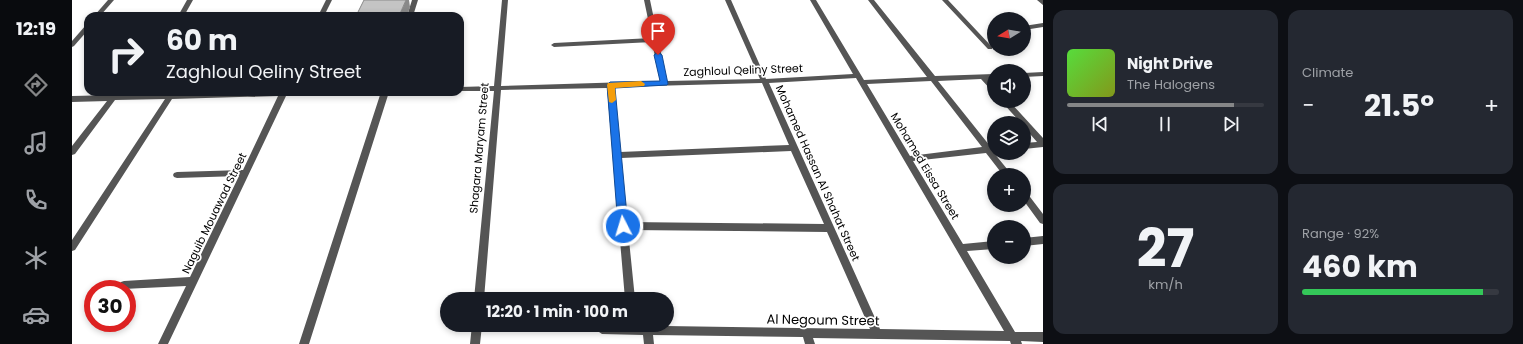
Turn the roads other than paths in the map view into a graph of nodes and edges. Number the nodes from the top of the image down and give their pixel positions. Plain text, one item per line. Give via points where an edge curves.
1 (111, 0) edge
2 (190, 0) edge
3 (329, 0) edge
4 (415, 0) edge
5 (505, 0) edge
6 (646, 0) edge
7 (728, 0) edge
8 (813, 0) edge
9 (872, 0) edge
10 (945, 0) edge
11 (1040, 0) edge
12 (1043, 3) edge
13 (100, 12) edge
14 (184, 12) edge
15 (323, 12) edge
16 (411, 12) edge
17 (1043, 24) edge
18 (1031, 27) edge
19 (84, 30) edge
20 (655, 40) junction
21 (72, 44) edge
22 (554, 45) dead end
23 (987, 45) edge
24 (1043, 74) edge
25 (1031, 75) edge
26 (983, 77) junction
27 (987, 77) edge
28 (860, 79) junction
29 (934, 79) junction
30 (764, 81) junction
31 (987, 81) edge
32 (664, 84) junction
33 (610, 85) junction
34 (496, 88) junction
35 (464, 89) edge
36 (132, 96) edge
37 (170, 96) edge
38 (283, 96) edge
39 (384, 96) edge
40 (113, 98) junction
41 (72, 99) edge
42 (1011, 108) edge
43 (987, 144) edge
44 (1043, 144) edge
45 (1031, 145) edge
46 (794, 148) junction
47 (987, 149) edge
48 (72, 152) edge
49 (617, 155) junction
50 (908, 159) junction
51 (246, 173) junction
52 (177, 175) dead end
53 (1031, 204) edge
54 (1043, 220) edge
55 (623, 226) junction
56 (830, 228) junction
57 (1043, 240) edge
58 (1031, 241) edge
59 (73, 243) edge
60 (987, 246) edge
61 (960, 248) junction
62 (193, 281) junction
63 (136, 284) edge
64 (480, 292) edge
65 (629, 292) edge
66 (674, 330) edge
67 (476, 332) edge
68 (648, 332) edge
69 (807, 333) junction
70 (877, 334) junction
71 (1043, 338) edge
72 (1015, 340) edge
73 (163, 344) edge
74 (304, 344) edge
75 (475, 344) edge
76 (649, 344) edge
77 (810, 344) edge

1 - 13 street
2 - 14 street
3 - 15 street
4 - 16 street
5 - 34 street, Shagara Maryam Street
6 - 20 street
7 - 30 street, Mohamed Hassan Al Shahat Street
8 - 28 street, Mohamed Eissa Street
9 - 29 street
10 - 23 street
11 - 12 street
17 - 18 street
19 - 21 street
20 - 22 street
20 - 32 street
24 - 25 street
26 - 27 street, Zaghloul Qeliny Street
26 - 29 street, Zaghloul Qeliny Street
26 - 31 street
28 - 29 street, Zaghloul Qeliny Street
28 - 30 street, Zaghloul Qeliny Street
28 - 50 street, Mohamed Eissa Street
29 - 43 street
30 - 32 street, Zaghloul Qeliny Street
30 - 46 street, Mohamed Hassan Al Shahat Street
32 - 33 street, Zaghloul Qeliny Street
33 - 34 street, Zaghloul Qeliny Street
33 - 49 street
34 - 35 street, Zaghloul Qeliny Street
34 - 64 street, Shagara Maryam Street
36 - 40 street
37 - 59 street
38 - 51 street, Naguib Mouawad Street
39 - 74 street
40 - 41 street
40 - 48 street
42 - 44 street
44 - 45 street
46 - 49 street
46 - 56 street, Mohamed Hassan Al Shahat Street
47 - 50 street
49 - 55 street
50 - 61 street, Mohamed Eissa Street
51 - 52 street
51 - 62 street, Naguib Mouawad Street
53 - 54 street
55 - 56 street
55 - 65 street
56 - 70 street, Mohamed Hassan Al Shahat Street
57 - 58 street
60 - 61 street
61 - 72 street, Mohamed Eissa Street
62 - 63 street
62 - 73 street, Naguib Mouawad Street
66 - 69 street, Al Negoum Street
67 - 75 street
68 - 76 street
69 - 70 street, Al Negoum Street
69 - 77 street
70 - 72 street, Al Negoum Street
71 - 72 street, Al Negoum Street

